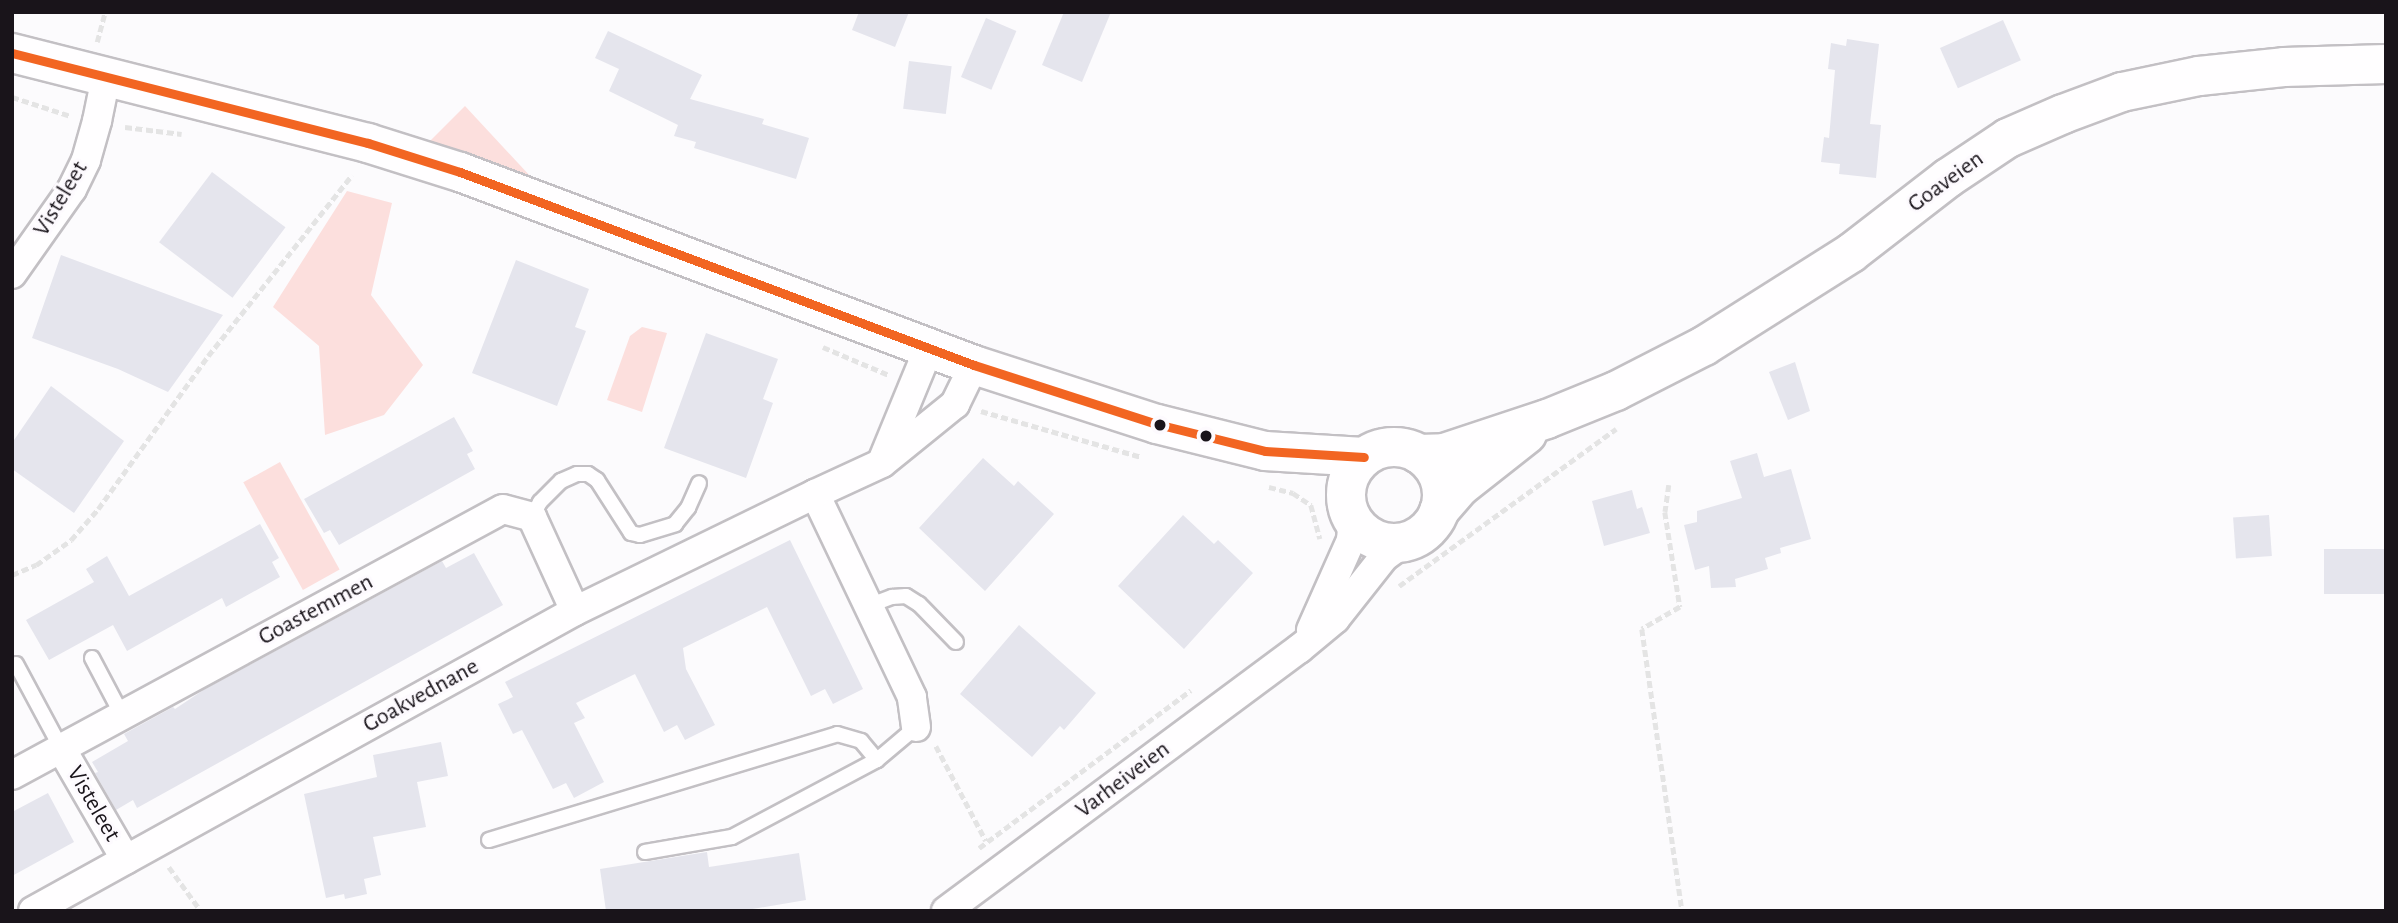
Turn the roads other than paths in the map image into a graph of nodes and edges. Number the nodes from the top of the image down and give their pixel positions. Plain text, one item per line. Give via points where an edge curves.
1 (12, 53) edge
2 (2386, 64) edge
3 (106, 77) junction
4 (12, 274) edge
5 (929, 348) junction
6 (974, 365) junction
7 (1547, 419) junction
8 (1265, 451) junction
9 (1419, 454) junction
10 (1364, 457) junction
11 (882, 463) junction
12 (699, 483) dead end
13 (815, 494) junction
14 (1440, 511) junction
15 (1350, 512) junction
16 (532, 517) junction
17 (1403, 543) junction
18 (868, 606) junction
19 (575, 611) junction
20 (956, 642) dead end
21 (1299, 649) junction
22 (92, 658) dead end
23 (16, 664) dead end
24 (122, 715) junction
25 (916, 727) joint
26 (61, 748) junction
27 (877, 760) junction
28 (12, 775) edge
29 (489, 840) dead end
30 (646, 852) dead end
31 (137, 854) junction
32 (33, 911) edge
33 (946, 911) edge

1 - 3 main road
2 - 7 main road, Goaveien via 2284,67 2199,76 2122,92 2063,114 2008,138 1852,253 1704,346 1616,391
3 - 4 street, Visteleet via 97,121 76,179
3 - 5 main road via 368,143 460,172
5 - 6 main road
5 - 11 street
6 - 8 main road via 1157,424
6 - 11 street, Goakvednane via 955,404
7 - 9 main road, Goaveien via 1444,453
7 - 14 main road, Goaveien via 1461,486
8 - 10 main road
8 - 15 main road via 1331,489
9 - 10 main road via 1391,447
9 - 14 main road via 1437,474
10 - 15 main road via 1348,481
11 - 13 street, Goakvednane
12 - 16 lane via 675,524 650,533 631,533 597,480 587,474 561,481
13 - 18 street
13 - 19 street, Goakvednane
14 - 17 main road via 1425,532
15 - 17 main road via 1376,540
15 - 21 street via 1351,540
16 - 19 street
16 - 24 street, Goastemmen via 503,509
17 - 21 street, Varheiveien via 1384,557 1335,619
18 - 20 lane via 906,596
18 - 25 street via 912,697
19 - 31 street, Goakvednane
21 - 33 street, Varheiveien
22 - 24 lane
23 - 26 lane
24 - 26 street, Goastemmen
25 - 27 lane
26 - 28 street, Goastemmen
26 - 31 street, Visteleet
27 - 29 lane via 862,741 837,734
27 - 30 lane via 732,838
31 - 32 street, Goakvednane

